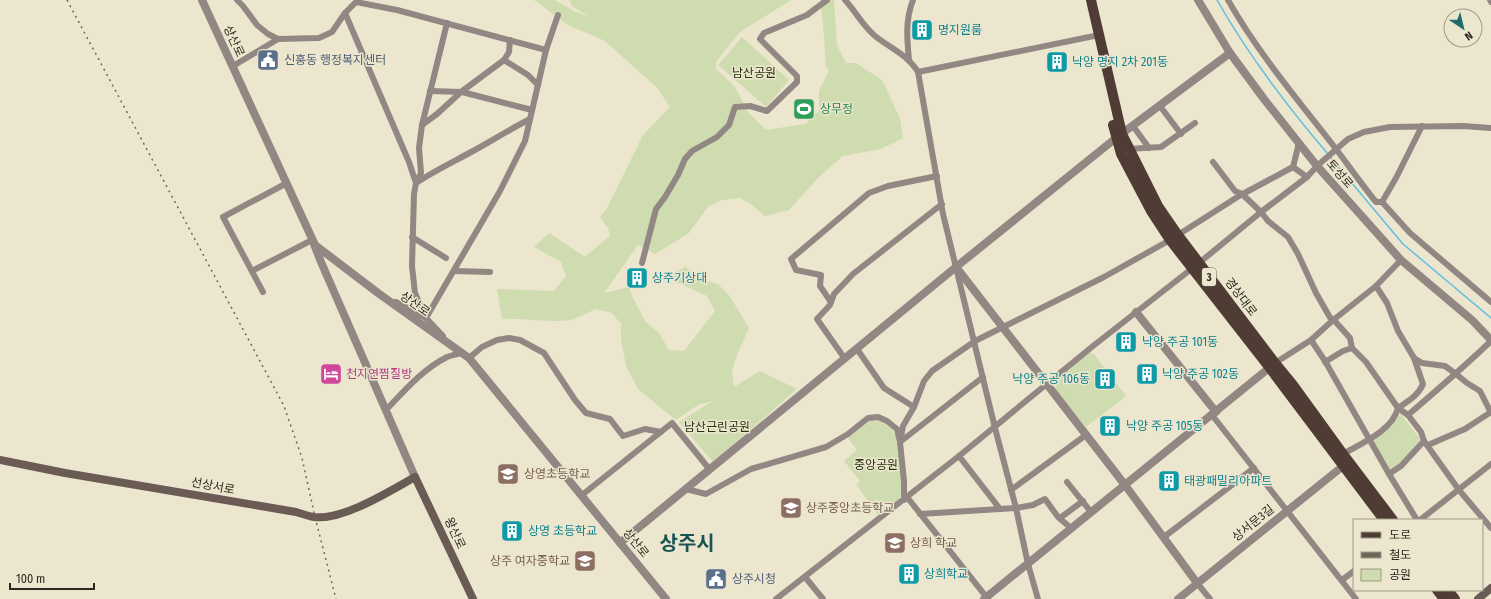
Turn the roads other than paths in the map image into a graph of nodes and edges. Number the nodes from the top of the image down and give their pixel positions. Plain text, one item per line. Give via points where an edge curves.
1 (202, 0) edge
2 (237, 0) edge
3 (827, 0) edge
4 (845, 0) edge
5 (913, 0) edge
6 (1084, 0) edge
7 (1091, 0) edge
8 (1198, 0) edge
9 (1228, 0) edge
10 (345, 13) junction
11 (558, 15) dead end
12 (447, 23) junction
13 (1096, 35) junction
14 (278, 39) junction
15 (510, 40) junction
16 (546, 50) junction
17 (1230, 53) junction
18 (504, 60) junction
19 (909, 60) junction
20 (233, 66) junction
21 (918, 72) junction
22 (538, 85) junction
23 (430, 91) junction
24 (461, 92) junction
25 (1160, 106) junction
26 (532, 110) junction
27 (530, 119) junction
28 (1195, 123) dead end
29 (422, 125) junction
30 (1133, 126) junction
31 (1422, 126) junction
32 (1491, 128) edge
33 (1181, 134) junction
34 (1119, 136) junction
35 (1299, 143) junction
36 (1149, 148) junction
37 (1128, 149) junction
38 (1336, 150) junction
39 (1213, 162) dead end
40 (1318, 165) junction
41 (1293, 167) junction
42 (937, 176) junction
43 (1307, 177) junction
44 (287, 183) junction
45 (416, 183) junction
46 (1242, 194) junction
47 (1382, 202) junction
48 (942, 204) junction
49 (1261, 212) junction
50 (412, 237) junction
51 (1174, 238) junction
52 (312, 240) junction
53 (446, 258) dead end
54 (1401, 260) junction
55 (642, 262) dead end
56 (1196, 266) junction
57 (956, 267) junction
58 (252, 271) junction
59 (454, 271) junction
60 (490, 272) dead end
61 (1376, 286) junction
62 (263, 292) dead end
63 (378, 293) junction
64 (831, 302) junction
65 (1491, 302) edge
66 (1136, 312) junction
67 (426, 318) junction
68 (1333, 320) junction
69 (1002, 327) junction
70 (1310, 340) junction
71 (1491, 340) edge
72 (975, 341) junction
73 (448, 342) junction
74 (1352, 348) junction
75 (857, 349) junction
76 (466, 356) junction
77 (1414, 358) junction
78 (845, 359) junction
79 (1325, 362) junction
80 (1272, 365) junction
81 (1456, 374) junction
82 (983, 376) junction
83 (1046, 384) junction
84 (914, 407) junction
85 (1398, 408) junction
86 (386, 410) junction
87 (1214, 413) junction
88 (1491, 413) edge
89 (1408, 415) junction
90 (995, 428) junction
91 (660, 432) junction
92 (1086, 434) junction
93 (1369, 439) junction
94 (900, 442) junction
95 (1426, 443) junction
96 (1343, 454) junction
97 (959, 456) junction
98 (0, 460) edge
99 (1491, 464) edge
100 (1343, 466) junction
101 (1254, 468) junction
102 (710, 470) junction
103 (1389, 474) junction
104 (415, 477) junction
105 (1067, 482) dead end
106 (1125, 485) junction
107 (686, 489) junction
108 (1011, 490) junction
109 (1459, 490) junction
110 (582, 495) junction
111 (906, 499) junction
112 (1083, 501) junction
113 (1016, 508) junction
114 (1000, 509) junction
115 (1288, 510) junction
116 (1091, 512) junction
117 (920, 514) junction
118 (1060, 518) junction
119 (1383, 519) edge
120 (1393, 519) edge
121 (1416, 519) edge
122 (1421, 519) edge
123 (1071, 528) junction
124 (1491, 528) edge
125 (1164, 537) junction
126 (620, 543) junction
127 (1028, 564) junction
128 (1353, 572) edge
129 (806, 577) junction
130 (1342, 580) junction
131 (1198, 583) junction
132 (1491, 588) edge
133 (1438, 591) edge
134 (1449, 591) edge
135 (1208, 596) edge
136 (986, 598) edge
137 (473, 599) edge
138 (666, 599) edge
139 (776, 599) edge
140 (823, 599) edge
141 (1038, 599) edge
142 (1178, 599) edge
143 (1201, 599) edge
144 (1356, 599) edge
145 (1444, 599) edge
146 (1455, 599) edge
147 (1478, 599) edge

1 - 20 street, 상산로
2 - 14 street via 257,25
3 - 55 street via 807,15 764,33 760,39 797,76 797,82 768,111 750,106 735,107 726,129 718,137 692,151 685,159 656,210
4 - 19 street via 876,37
5 - 19 street via 906,31
6 - 13 main road, 경상대로 / 3
7 - 13 main road, 경상대로 / 3
8 - 17 street, 토성로
9 - 38 street via 1277,74
10 - 12 street via 356,2
10 - 14 street via 332,32 320,38
10 - 45 street
11 - 16 street
12 - 15 street
12 - 23 street
13 - 21 street
13 - 34 main road, 경상대로 / 3
14 - 20 street
15 - 16 street
15 - 18 street via 509,52
16 - 22 street
17 - 25 street
17 - 35 street, 토성로
18 - 22 street via 528,75
18 - 24 street
19 - 21 street
20 - 44 street, 상산로
21 - 42 street
22 - 26 street
23 - 24 street
23 - 29 street
24 - 26 street
24 - 29 street
25 - 30 street
25 - 33 street
26 - 27 street
27 - 45 street
27 - 59 street via 525,141 500,191
28 - 33 street
29 - 45 street via 419,148 421,173
30 - 34 street
30 - 36 street
31 - 32 street
31 - 38 street via 1390,126 1364,132 1348,139
31 - 47 street
33 - 36 street via 1161,147
34 - 37 main road, 경상대로 / 3
34 - 51 main road, 경상대로 / 3 via 1121,154 1150,211
34 - 57 street
35 - 40 street, 토성로
35 - 41 street
36 - 37 street
37 - 51 main road, 경상대로 / 3
38 - 40 street
38 - 47 street via 1376,202
39 - 46 street via 1235,191
40 - 43 street
40 - 54 street, 토성로
41 - 43 street
41 - 46 street
42 - 48 street
42 - 64 street via 888,186 869,193 791,259 796,270 821,275 820,286
43 - 49 street
44 - 52 street, 상산로
44 - 58 street via 223,216
45 - 50 street
46 - 49 street
46 - 51 street
47 - 65 street via 1410,233
48 - 57 street
48 - 64 street via 853,274 834,294
49 - 56 street
49 - 68 street via 1288,237 1316,293
50 - 53 street
50 - 67 street via 415,293
51 - 56 main road, 경상대로 / 3
51 - 69 street via 1104,277
52 - 58 street
52 - 63 street, 상산로 via 315,245
52 - 86 street
54 - 61 street
54 - 71 street, 토성로 via 1467,315
56 - 66 street
56 - 80 main road, 경상대로 / 3
57 - 69 street
57 - 72 street
57 - 75 street
58 - 62 street
59 - 60 street
59 - 67 street
61 - 68 street
61 - 77 street
63 - 67 street
63 - 73 street, 상산로
64 - 78 street via 817,319
66 - 83 street
66 - 87 street
67 - 73 street
68 - 70 street
68 - 74 street via 1350,338
69 - 72 street
69 - 83 street
70 - 79 street
70 - 80 street
71 - 81 street
72 - 82 street
72 - 84 street via 932,371 924,381
73 - 76 street, 상산로
74 - 79 street
74 - 85 street via 1366,362
75 - 78 street
75 - 84 street via 884,388
76 - 86 street via 448,356 433,366
76 - 91 street via 497,340 520,340 544,353 586,413 610,419 623,436 645,429
76 - 110 street, 상산로
77 - 81 street via 1422,363 1445,366
77 - 85 street via 1423,384 1413,398
78 - 102 street
79 - 93 street
80 - 87 street
80 - 96 main road, 경상대로 / 3 via 1293,384
80 - 100 main road, 경상대로 / 3
81 - 88 street via 1480,391
81 - 89 street
82 - 90 street
82 - 94 street
83 - 90 street
83 - 92 street
84 - 94 street via 903,426
85 - 89 street
85 - 93 street via 1396,416 1386,428
86 - 104 street
87 - 101 street
87 - 106 street
88 - 95 street via 1465,429
89 - 95 street
90 - 97 street
90 - 108 street
91 - 102 street via 672,423
91 - 110 street
92 - 106 street
92 - 108 street
93 - 96 street
93 - 103 street
94 - 107 street via 897,429 887,421 878,417 868,418 826,447 751,469 706,494
94 - 111 street
95 - 103 street
95 - 109 street
96 - 120 main road, 경상대로 / 3
97 - 111 street
97 - 114 street
98 - 104 main road, 선상서로 via 277,508 315,517 350,511
99 - 109 street
100 - 115 street, 상서문3길
100 - 119 main road, 경상대로 / 3
101 - 115 street
101 - 125 street
102 - 107 street
103 - 121 street
104 - 137 main road, 왕산로
105 - 112 street
106 - 116 street
106 - 125 street
107 - 126 street
108 - 113 street
109 - 122 street
109 - 124 street
110 - 126 street, 상산로
111 - 117 street
111 - 129 street
112 - 116 street
112 - 118 street
113 - 114 street
113 - 118 street via 1033,505 1045,499
113 - 127 street
114 - 117 street
115 - 130 street
115 - 131 street, 상서문3길
116 - 123 street
117 - 136 street
118 - 123 street
123 - 127 street
125 - 131 street
126 - 138 street, 상산로
127 - 136 street
127 - 141 street
128 - 130 street
129 - 139 street
129 - 140 street
130 - 144 street
131 - 135 street
131 - 142 street, 상서문3길
132 - 147 main road
133 - 145 main road
134 - 146 main road
135 - 143 street

